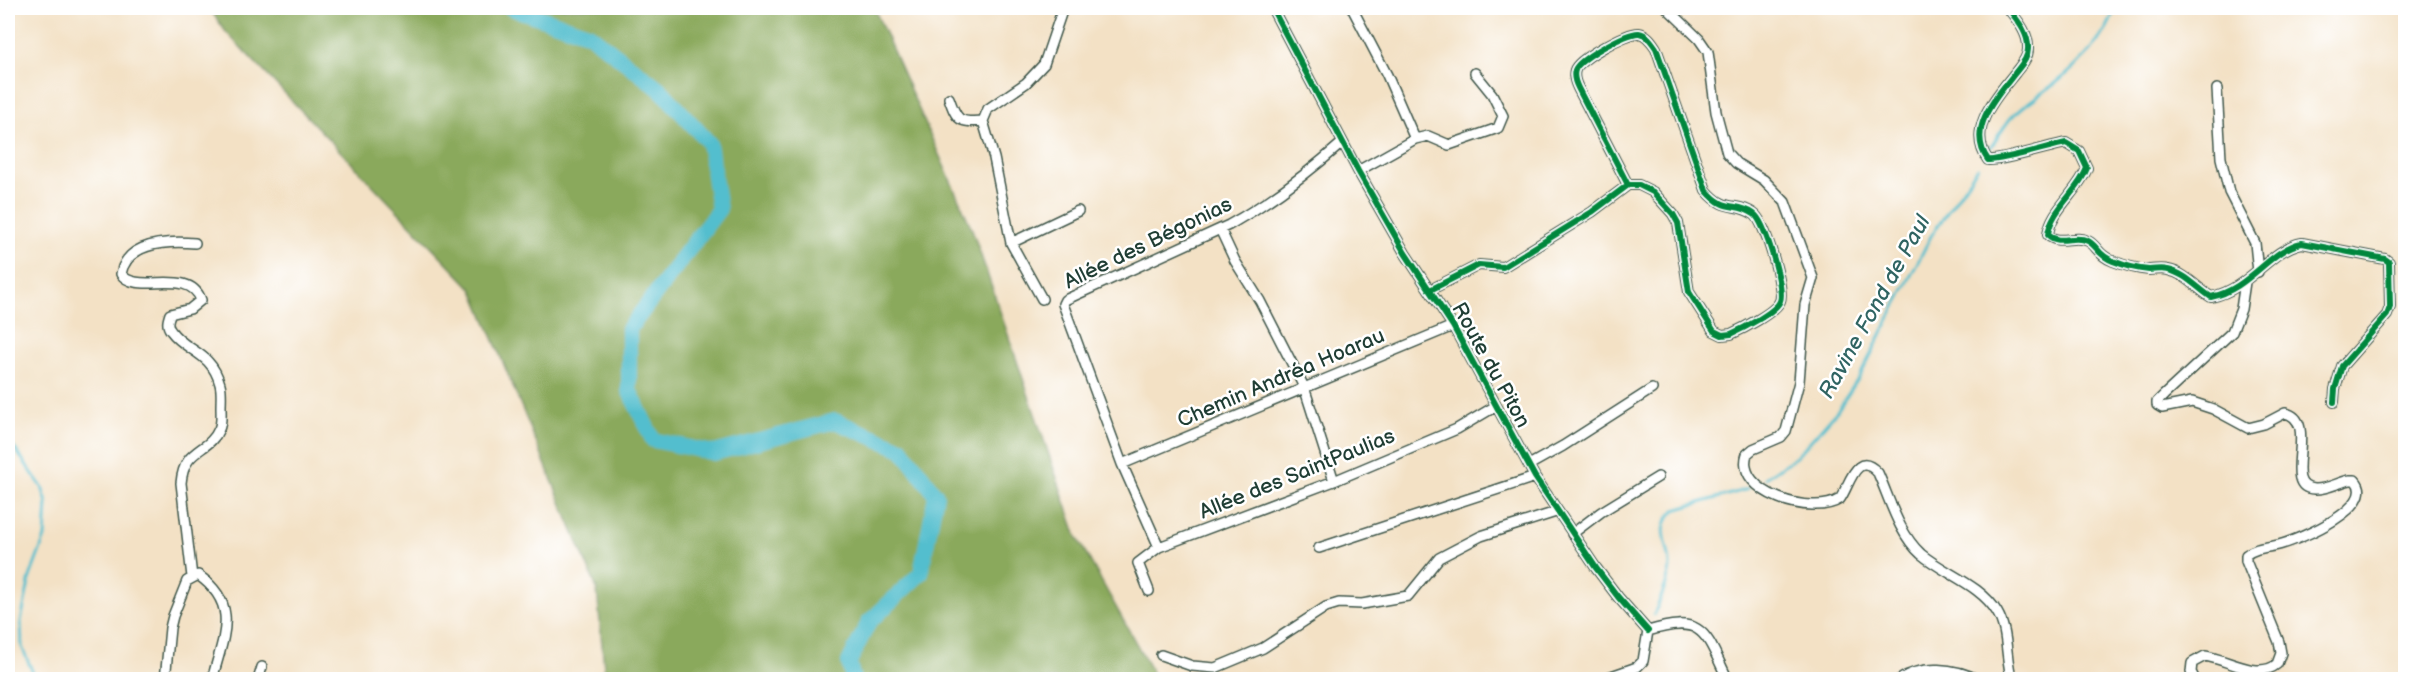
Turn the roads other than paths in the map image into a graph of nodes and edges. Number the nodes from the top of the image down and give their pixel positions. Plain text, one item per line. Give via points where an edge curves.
1 (1063, 8) edge
2 (1272, 8) edge
3 (1352, 8) edge
4 (1667, 8) edge
5 (2008, 8) edge
6 (1474, 73) dead end
7 (2217, 89) dead end
8 (949, 98) dead end
9 (983, 121) junction
10 (1415, 139) junction
11 (1342, 143) junction
12 (1358, 171) junction
13 (1628, 185) junction
14 (1078, 211) dead end
15 (1220, 229) junction
16 (195, 243) dead end
17 (1011, 243) junction
18 (2258, 272) junction
19 (2245, 282) junction
20 (1430, 290) junction
21 (1042, 299) dead end
22 (1453, 326) junction
23 (1304, 387) junction
24 (1652, 389) dead end
25 (2334, 402) dead end
26 (1496, 406) junction
27 (1122, 464) junction
28 (1528, 465) junction
29 (1535, 477) junction
30 (1658, 477) dead end
31 (1334, 481) junction
32 (1556, 512) junction
33 (1572, 534) junction
34 (1159, 547) junction
35 (1320, 548) dead end
36 (192, 577) junction
37 (1149, 591) dead end
38 (1648, 631) junction
39 (1161, 655) dead end
40 (262, 667) dead end
41 (165, 680) edge
42 (212, 680) edge
43 (258, 680) edge
44 (1600, 680) edge
45 (1728, 680) edge
46 (1899, 680) edge
47 (1978, 680) edge
48 (2012, 680) edge
49 (2195, 680) edge

1 - 9 street via 1044,64 1026,83 988,109
2 - 11 street, Route du Piton
3 - 10 street
4 - 48 street via 1708,52 1716,112 1727,153 1764,180 1785,202 1813,278 1805,305 1799,382 1786,431 1747,453 1750,477 1770,494 1788,502 1820,507 1840,499 1856,469 1872,467 1916,548 1992,604 2002,625
5 - 19 street via 2023,28 2029,48 2026,58 1990,105 1979,142 1988,160 1995,162 2066,143 2079,150 2088,168 2049,225 2048,235 2057,242 2088,241 2100,255 2112,261 2147,270 2168,270 2185,277 2211,297
6 - 10 street via 1492,94 1503,116 1498,128 1449,145 1428,136
7 - 18 street via 2221,158 2229,192 2255,243
8 - 9 street via 959,120
9 - 17 street
10 - 12 street
11 - 12 street, Route du Piton
11 - 15 street, Allée des Bégonias via 1312,170 1254,211
12 - 20 street, Route du Piton
13 - 13 street via 1653,192 1676,219 1689,292 1714,331 1731,334 1777,306 1782,293 1764,227 1755,214 1719,203 1706,190 1659,54 1649,38 1639,33 1582,60 1574,74
13 - 20 street via 1503,267 1479,266
14 - 17 street
15 - 23 street
15 - 27 street, Allée des Bégonias via 1063,304
16 - 36 street via 156,243 137,251 121,274 135,283 175,283 193,289 201,300 190,309 170,314 167,322 170,330 212,366 221,387 220,428 182,470
17 - 21 street
18 - 19 street
18 - 25 street via 2292,245 2302,243 2390,262 2387,315 2342,366
19 - 49 street via 2232,332 2157,405 2162,408 2192,402 2248,428 2285,413 2294,416 2300,429 2301,483 2316,490 2355,480 2358,496 2353,506 2335,519 2282,544 2246,555 2279,642 2282,653 2277,664 2255,670 2214,657 2200,657 2191,666
20 - 22 street, Route du Piton
22 - 23 street, Chemin Andréa Hoarau
22 - 26 street, Route du Piton
23 - 27 street, Chemin Andréa Hoarau
23 - 31 street
24 - 28 street
26 - 28 street, Route du Piton
26 - 31 street, Allée des SaintPaulias via 1457,429
27 - 34 street, Allée des Bégonias
28 - 29 street, Route du Piton
29 - 32 street, Route du Piton
29 - 35 street
30 - 33 street
31 - 34 street, Allée des SaintPaulias
32 - 33 street, Route du Piton
32 - 39 street via 1481,536 1439,558 1408,596 1326,607 1263,648 1215,668 1192,666
33 - 38 street, Route du Piton
34 - 37 street, Allée des SaintPaulias via 1138,563
36 - 41 street via 187,581 170,628
36 - 42 street via 198,575 212,585 226,612 226,627
38 - 44 street via 1643,661 1637,667
38 - 45 street via 1673,623 1700,629
40 - 43 street
46 - 47 street via 1932,668

